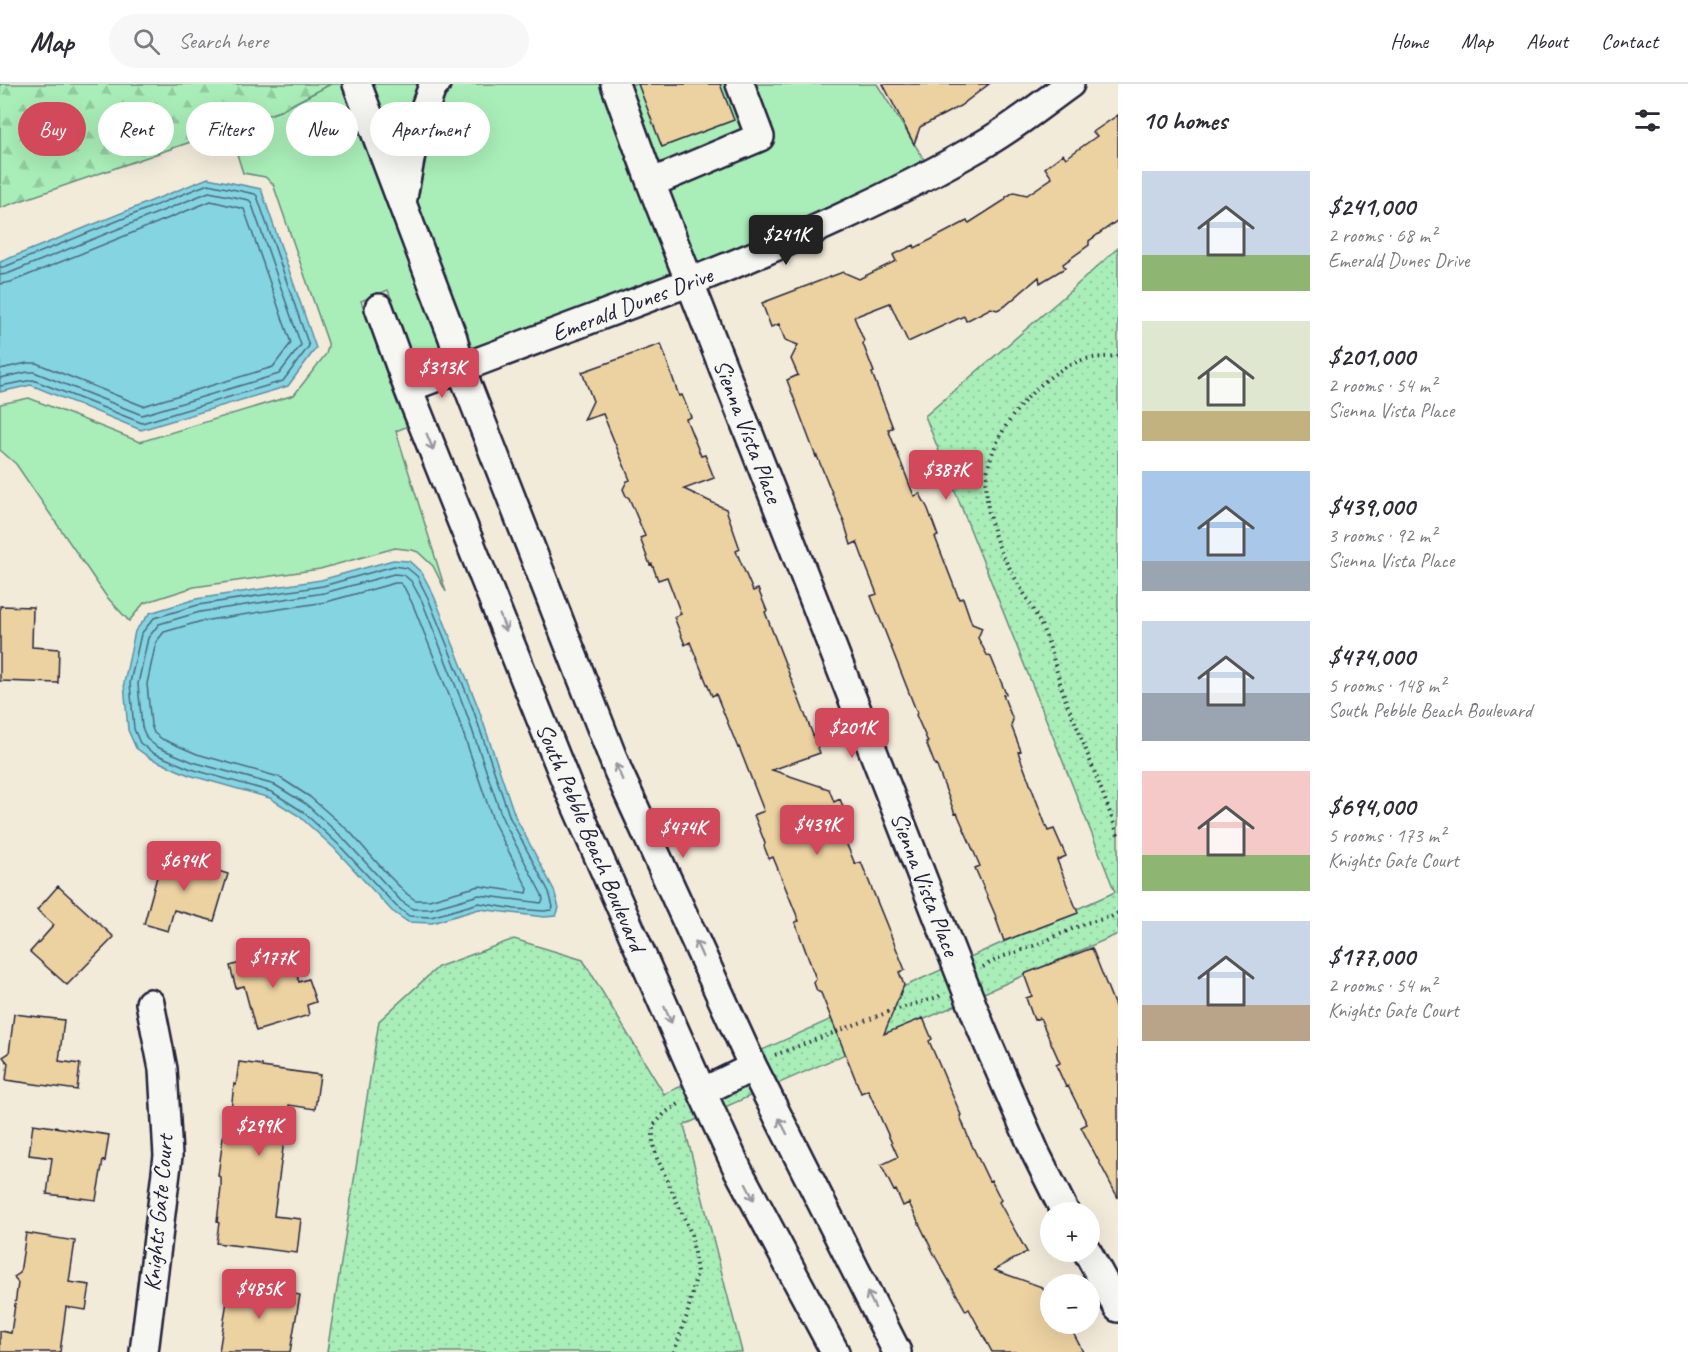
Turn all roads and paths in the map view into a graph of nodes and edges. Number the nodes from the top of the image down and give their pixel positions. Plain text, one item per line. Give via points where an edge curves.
1 (357, 84) edge
2 (436, 84) edge
3 (615, 84) edge
4 (740, 84) edge
5 (1070, 84) edge
6 (651, 183) junction
7 (402, 203) junction
8 (690, 282) junction
9 (379, 308) dead end
10 (1118, 356) edge
11 (461, 369) junction
12 (408, 388) junction
13 (1118, 835) edge
14 (1118, 913) edge
15 (979, 969) dead end
16 (945, 992) dead end
17 (150, 1003) dead end
18 (753, 1067) junction
19 (702, 1092) junction
20 (1060, 1202) edge
21 (1092, 1262) edge
22 (1118, 1308) edge
23 (144, 1352) edge
24 (674, 1352) edge
25 (835, 1352) edge
26 (897, 1352) edge

1 - 7 street
2 - 7 street via 414,138
3 - 6 street, Sienna Vista Place
4 - 6 street via 760,137
5 - 8 street, Emerald Dunes Drive via 986,143 893,193
6 - 8 street, Sienna Vista Place
7 - 11 street
8 - 11 street, Emerald Dunes Drive
8 - 20 street, Sienna Vista Place via 978,1020
9 - 12 street, South Pebble Beach Boulevard
10 - 13 path via 1073,364 1026,398 990,459 986,491 1000,551 1044,633
11 - 12 street, Emerald Dunes Drive
18 -> 11 street via 618,771
12 -> 19 street, South Pebble Beach Boulevard via 570,792
14 - 15 path
16 - 18 path via 776,1054
17 - 23 street, Knights Gate Court via 163,1069 168,1156
18 - 19 street
26 -> 18 street
19 - 24 path via 666,1112 653,1126 652,1144 691,1233 697,1272
19 -> 25 street, South Pebble Beach Boulevard via 738,1170
21 - 22 street

